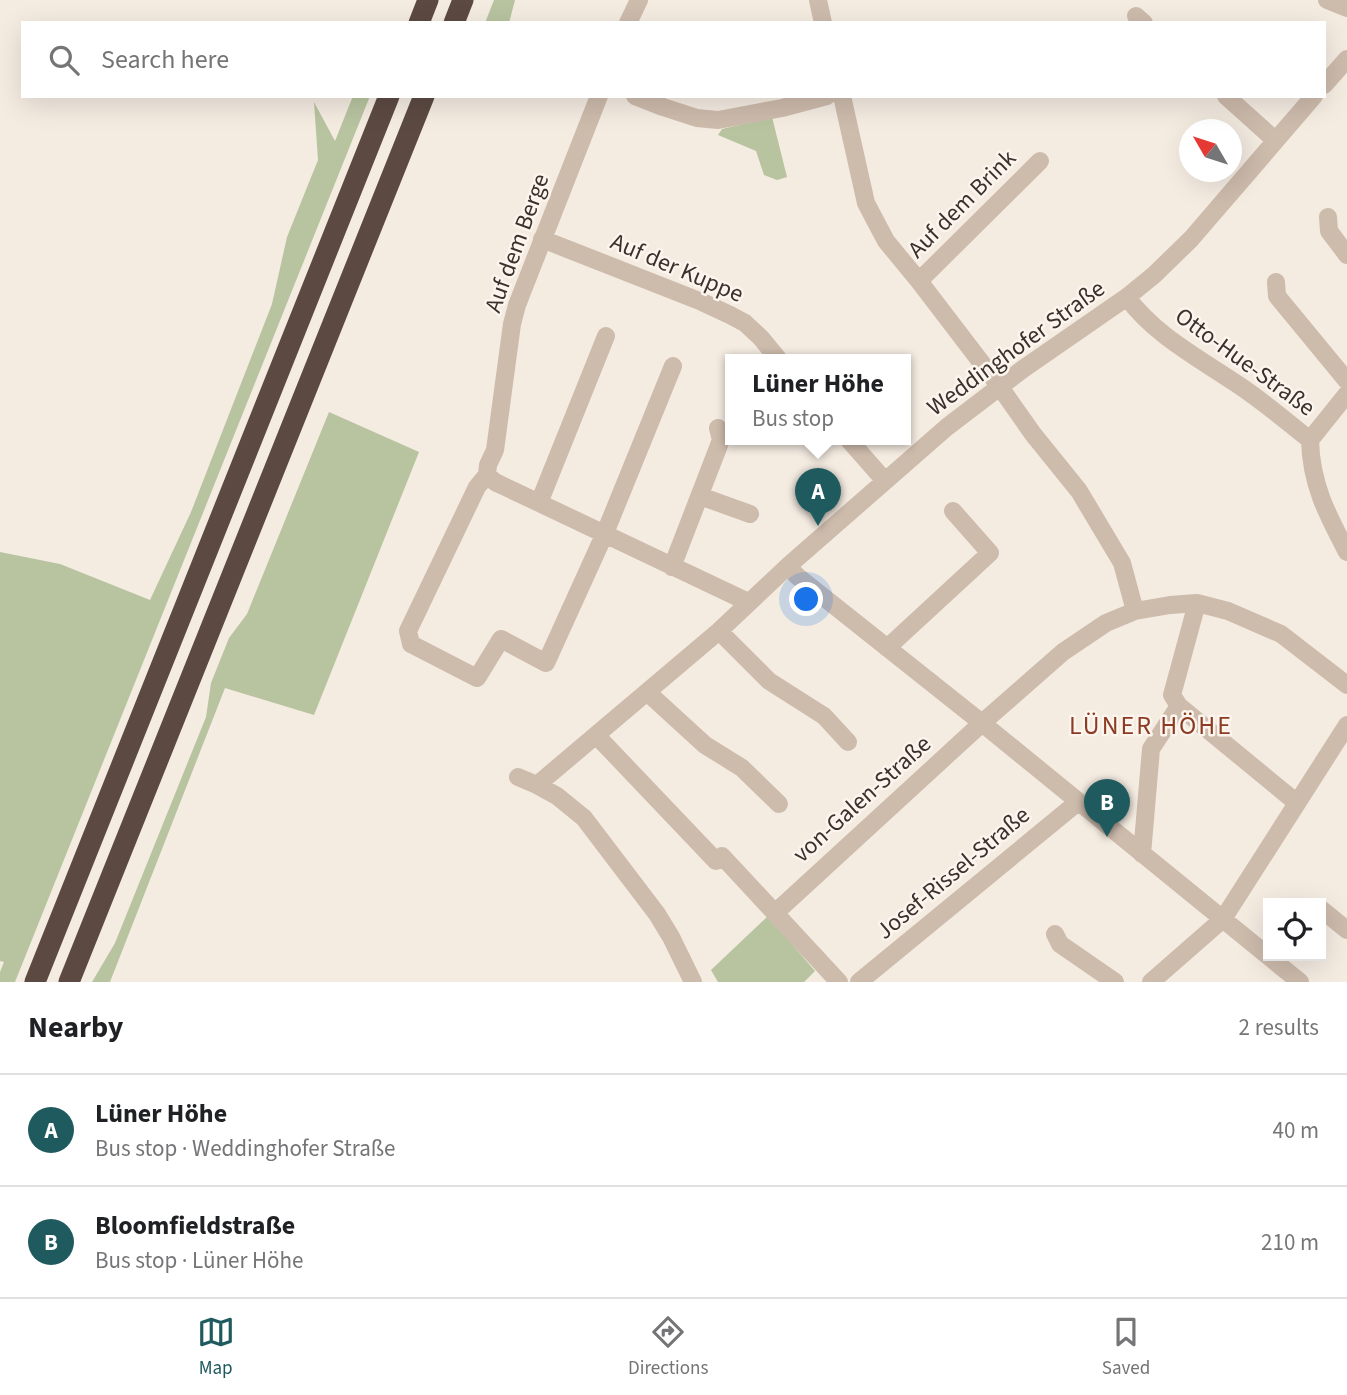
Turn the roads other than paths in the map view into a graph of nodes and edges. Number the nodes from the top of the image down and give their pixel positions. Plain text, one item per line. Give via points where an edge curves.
1 (428, 0) edge
2 (463, 0) edge
3 (639, 0) edge
4 (818, 0) edge
5 (1327, 0) edge
6 (1347, 8) edge
7 (420, 21) edge
8 (455, 21) edge
9 (629, 21) edge
10 (823, 21) edge
11 (1347, 59) edge
12 (1326, 83) edge
13 (388, 98) edge
14 (423, 98) edge
15 (598, 98) edge
16 (640, 98) edge
17 (820, 98) edge
18 (842, 98) edge
19 (1228, 98) edge
20 (1312, 98) edge
21 (1275, 141) junction
22 (1040, 161) dead end
23 (1328, 217) dead end
24 (542, 239) junction
25 (1347, 255) edge
26 (919, 281) junction
27 (1276, 282) dead end
28 (1127, 297) junction
29 (606, 336) dead end
30 (774, 354) edge
31 (673, 366) dead end
32 (1347, 381) edge
33 (1000, 387) junction
34 (1347, 394) edge
35 (718, 428) dead end
36 (1310, 440) junction
37 (853, 445) edge
38 (487, 475) junction
39 (885, 481) junction
40 (700, 496) junction
41 (539, 503) junction
42 (953, 511) dead end
43 (750, 514) dead end
44 (605, 533) junction
45 (1347, 552) edge
46 (788, 566) junction
47 (673, 567) junction
48 (748, 602) junction
49 (1197, 604) junction
50 (1135, 611) junction
51 (719, 631) junction
52 (887, 648) junction
53 (1347, 685) edge
54 (647, 692) junction
55 (1179, 706) junction
56 (982, 723) junction
57 (1347, 725) edge
58 (596, 735) junction
59 (848, 742) dead end
60 (518, 777) dead end
61 (537, 785) junction
62 (1077, 802) junction
63 (1297, 803) junction
64 (779, 804) dead end
65 (1142, 854) junction
66 (776, 912) junction
67 (1326, 913) edge
68 (1223, 919) junction
69 (1347, 930) edge
70 (1055, 934) dead end
71 (35, 982) edge
72 (69, 982) edge
73 (693, 982) edge
74 (839, 982) edge
75 (859, 982) edge
76 (1115, 982) edge
77 (1151, 982) edge
78 (1300, 982) edge

1 - 7 highway
2 - 8 highway
3 - 9 street
4 - 10 street
5 - 6 street
11 - 12 street
13 - 71 highway
14 - 72 highway
15 - 24 street, Auf dem Berge
16 - 17 street via 697,118 718,120
18 - 26 street via 866,203 886,241
19 - 21 street
20 - 21 street, Weddinghofer Straße
21 - 28 street, Weddinghofer Straße via 1191,239
22 - 26 street, Auf dem Brink
23 - 25 street via 1329,231
24 - 30 street, Auf der Kuppe via 730,315 745,323
24 - 38 street, Auf dem Berge via 512,324 495,450
26 - 33 street
27 - 32 street via 1276,296
28 - 33 street, Weddinghofer Straße
28 - 36 street, Otto-Hue-Straße via 1153,326
29 - 41 street
31 - 44 street
33 - 39 street, Weddinghofer Straße
33 - 50 street via 1079,491 1122,562
34 - 36 street
35 - 40 street via 721,440
36 - 45 street, Otto-Hue-Straße via 1324,508
37 - 39 street
38 - 41 street
38 - 44 street, Auf dem Berge via 408,631 411,644 477,678 500,639 547,663
39 - 46 street, Weddinghofer Straße
40 - 43 street
40 - 47 street
41 - 44 street
42 - 52 street via 990,552
44 - 47 street
46 - 48 street, Weddinghofer Straße
46 - 52 street
47 - 48 street
48 - 51 street, Weddinghofer Straße
49 - 50 street, von-Galen-Straße
49 - 53 street, von-Galen-Straße via 1228,611 1281,634
49 - 55 street via 1172,695
50 - 56 street, von-Galen-Straße via 1106,623 1063,652
51 - 54 street, Weddinghofer Straße
51 - 59 street via 769,681 824,716
52 - 56 street
54 - 58 street, Weddinghofer Straße
54 - 64 street via 705,745 742,768
55 - 63 street
55 - 65 street via 1151,749
56 - 62 street
56 - 66 street, von-Galen-Straße
57 - 63 street
58 - 61 street, Weddinghofer Straße
58 - 66 street
60 - 61 street
61 - 73 street via 584,818 657,914
62 - 65 street
62 - 75 street, Josef-Rissel-Straße
63 - 68 street
65 - 68 street
66 - 74 street
67 - 69 street
68 - 77 street
68 - 78 street
70 - 76 street via 1060,944

